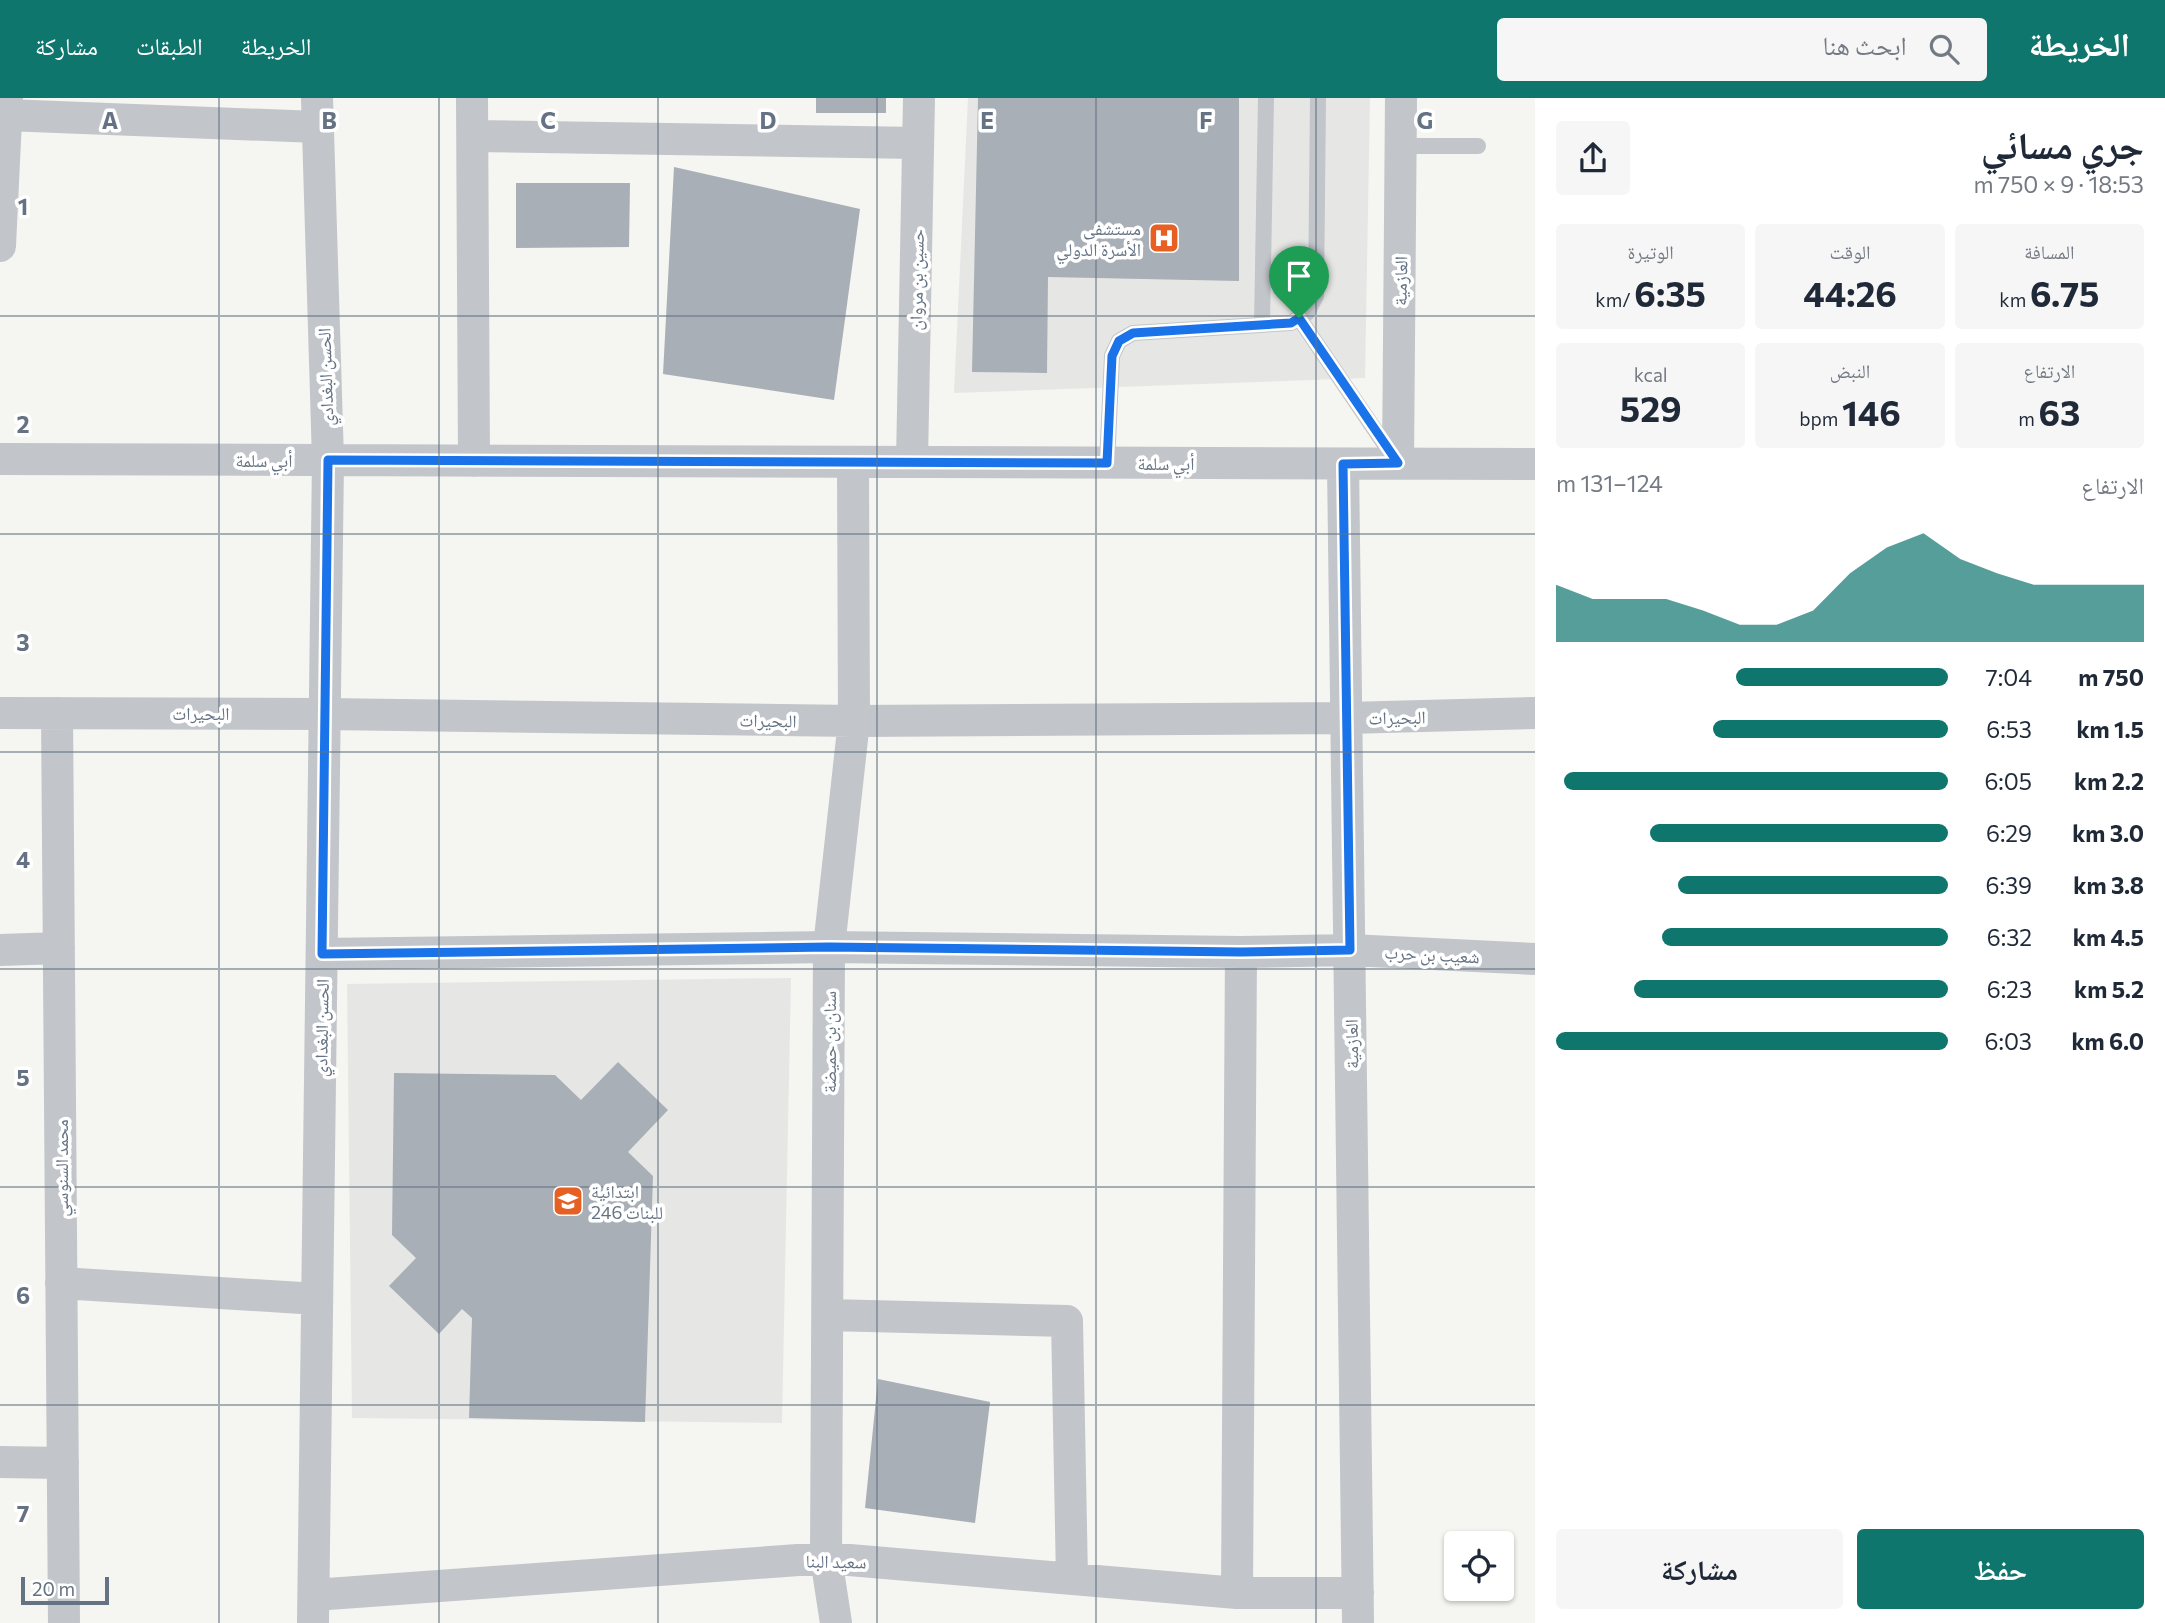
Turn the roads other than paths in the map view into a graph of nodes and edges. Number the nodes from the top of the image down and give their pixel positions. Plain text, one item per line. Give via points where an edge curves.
1 (472, 98) edge
2 (919, 98) edge
3 (1266, 98) edge
4 (1318, 98) edge
5 (1401, 98) edge
6 (317, 112) edge
7 (5, 126) edge
8 (472, 136) junction
9 (918, 144) junction
10 (1401, 146) junction
11 (1478, 146) dead end
12 (0, 246) edge
13 (1299, 318) junction
14 (1262, 325) junction
15 (0, 458) edge
16 (328, 460) junction
17 (474, 461) junction
18 (853, 462) junction
19 (912, 462) junction
20 (1107, 463) junction
21 (1398, 463) junction
22 (1343, 464) junction
23 (1535, 464) edge
24 (0, 713) edge
25 (57, 713) junction
26 (1535, 713) edge
27 (325, 714) junction
28 (1347, 718) junction
29 (854, 721) junction
30 (829, 947) junction
31 (59, 948) junction
32 (0, 950) edge
33 (1350, 950) junction
34 (1241, 952) junction
35 (322, 954) junction
36 (1535, 959) edge
37 (61, 1283) junction
38 (317, 1300) junction
39 (828, 1315) junction
40 (0, 1462) edge
41 (63, 1463) junction
42 (826, 1558) junction
43 (1072, 1579) junction
44 (1237, 1593) junction
45 (1358, 1608) edge
46 (314, 1609) edge
47 (64, 1623) edge
48 (836, 1623) edge

1 - 8 street
2 - 9 street, حسين بن مروان
3 - 14 lane
4 - 13 lane via 1316,296
5 - 10 street, العازمية
6 - 7 street
6 - 16 street, الحسن البغدادي
7 - 12 street
8 - 9 street
8 - 17 street
9 - 19 street, حسين بن مروان
10 - 11 lane
10 - 21 street, العازمية
13 - 14 lane
13 - 21 lane
14 - 20 lane via 1133,333 1119,341 1112,356
15 - 16 street, أبي سلمة
16 - 17 street, أبي سلمة
16 - 27 street, الحسن البغدادي
17 - 18 street, أبي سلمة
18 - 19 street, أبي سلمة
18 - 29 street, سنان بن حميضة
19 - 20 street, أبي سلمة
20 - 22 street, أبي سلمة
21 - 22 street, أبي سلمة
21 - 23 street, أبي سلمة
22 - 28 street, العازمية
24 - 25 street, البحيرات
25 - 27 street, البحيرات
25 - 31 street, محمد السنوسي
26 - 28 street, البحيرات
27 - 29 street, البحيرات
27 - 35 street, الحسن البغدادي
28 - 29 street, البحيرات
28 - 33 street, العازمية
29 - 30 street, سنان بن حميضة
30 - 34 street, شعيب بن حرب
30 - 35 street, شعيب بن حرب
30 - 39 street, سنان بن حميضة
31 - 32 street
31 - 37 street, محمد السنوسي
33 - 34 street, شعيب بن حرب
33 - 36 street, شعيب بن حرب
33 - 45 street, العازمية
34 - 44 street
35 - 38 street, الحسن البغدادي
37 - 38 street
37 - 41 street, محمد السنوسي
38 - 46 street, الحسن البغدادي
39 - 42 street, سنان بن حميضة
39 - 43 street via 1067,1321
40 - 41 street
41 - 47 street, محمد السنوسي
42 - 43 street, سعيد البنا
42 - 46 street, سعيد البنا
42 - 48 street, سنان بن حميضة
43 - 44 street, سعيد البنا
44 - 45 street, سعيد البنا

